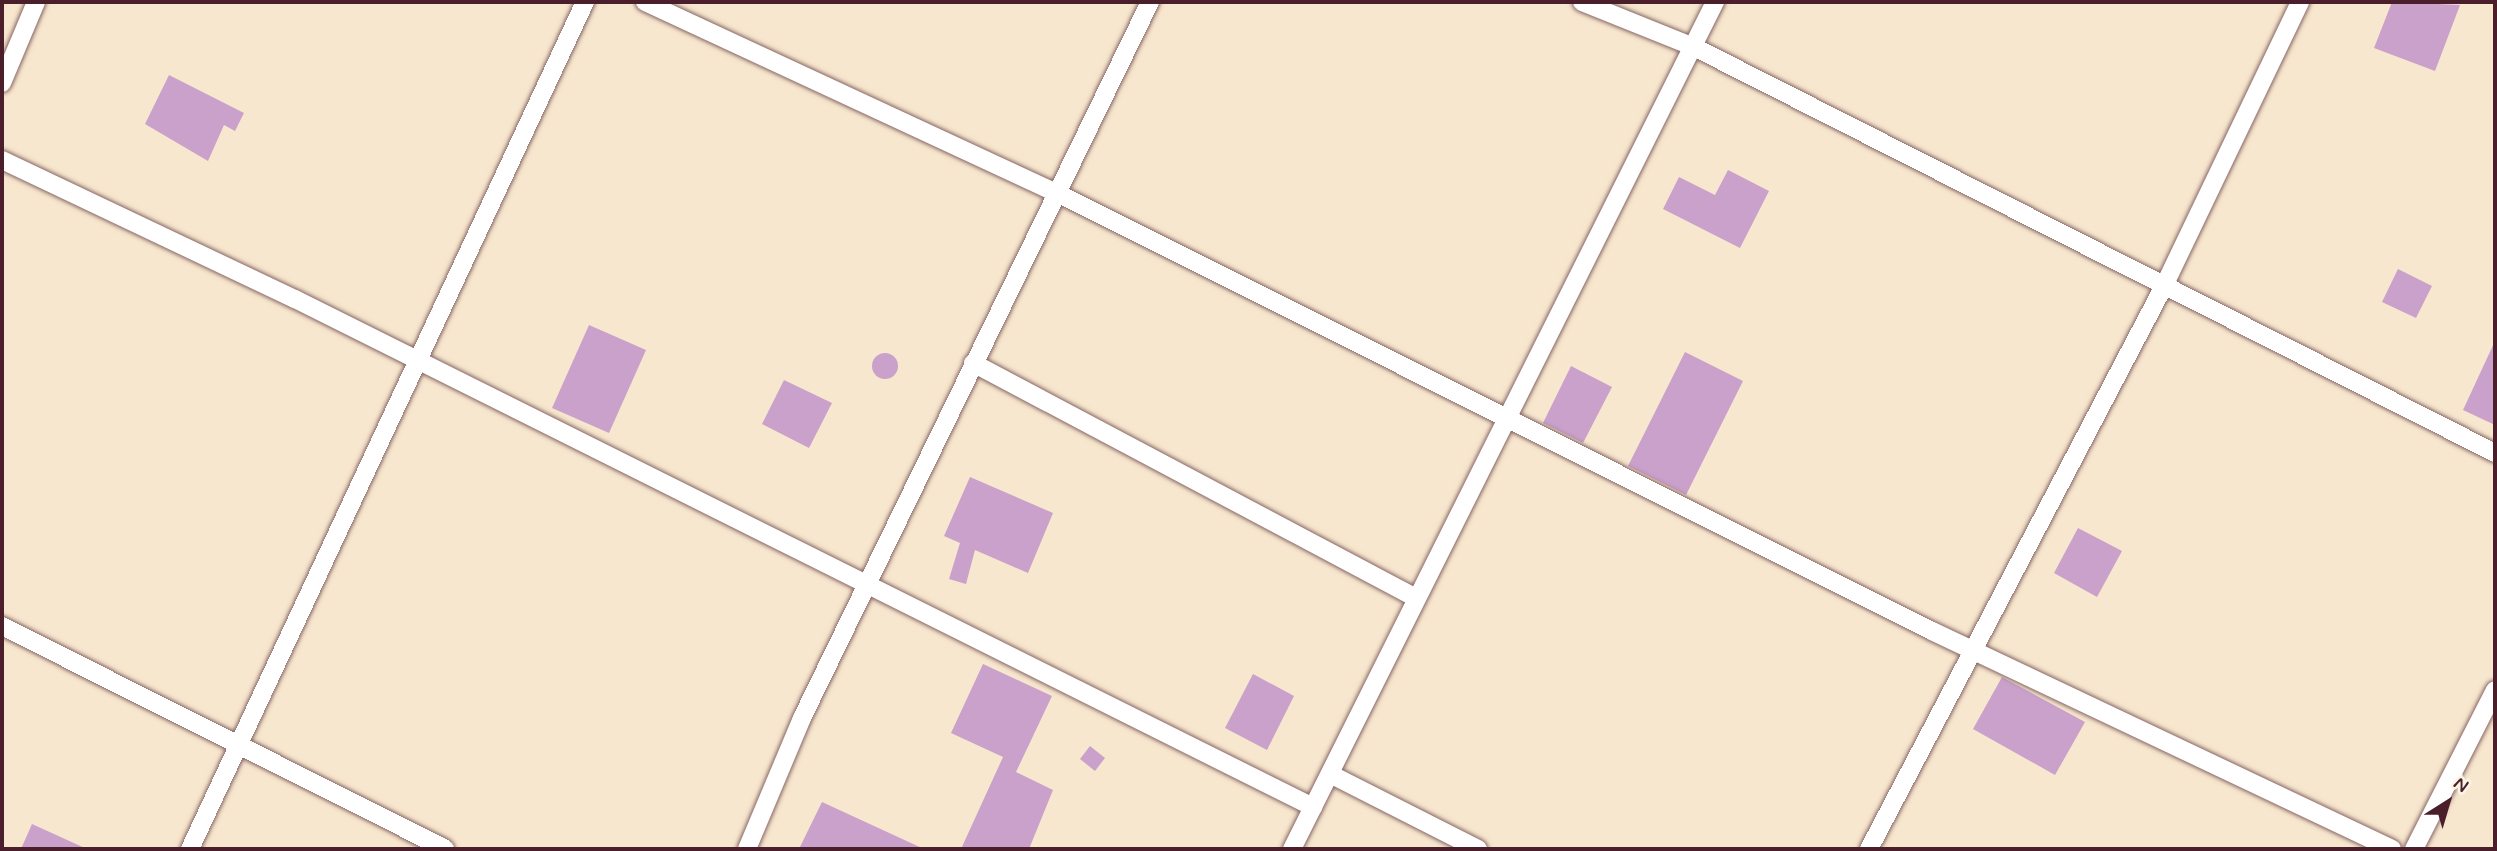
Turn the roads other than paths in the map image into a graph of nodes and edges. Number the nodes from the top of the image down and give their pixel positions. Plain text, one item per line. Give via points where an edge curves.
1 (36, 2) edge
2 (585, 2) edge
3 (645, 2) edge
4 (1150, 2) edge
5 (1582, 2) edge
6 (1715, 2) edge
7 (2300, 2) edge
8 (1694, 47) junction
9 (2, 83) edge
10 (2, 160) edge
11 (1055, 192) junction
12 (2164, 286) junction
13 (414, 360) junction
14 (973, 363) junction
15 (1504, 416) junction
16 (2495, 453) edge
17 (868, 582) junction
18 (1416, 598) junction
19 (2, 626) edge
20 (1970, 649) junction
21 (2495, 690) edge
22 (241, 752) junction
23 (1330, 774) junction
24 (1313, 807) junction
25 (190, 849) edge
26 (445, 849) edge
27 (747, 849) edge
28 (1292, 849) edge
29 (1478, 849) edge
30 (1869, 849) edge
31 (2392, 849) edge
32 (2414, 849) edge

1 - 9 street
2 - 13 street
3 - 11 street
4 - 11 street
5 - 8 street
6 - 8 street
7 - 12 street
8 - 12 street
8 - 15 street
10 - 13 street
11 - 14 street
11 - 15 street
12 - 16 street
12 - 20 street
13 - 17 street
13 - 22 street
14 - 17 street
14 - 18 street
15 - 18 street
15 - 20 street
17 - 24 street
17 - 27 street
18 - 23 street
19 - 22 street
20 - 30 street
20 - 31 street
21 - 32 street
22 - 25 street
22 - 26 street
23 - 24 street
23 - 29 street
24 - 28 street

